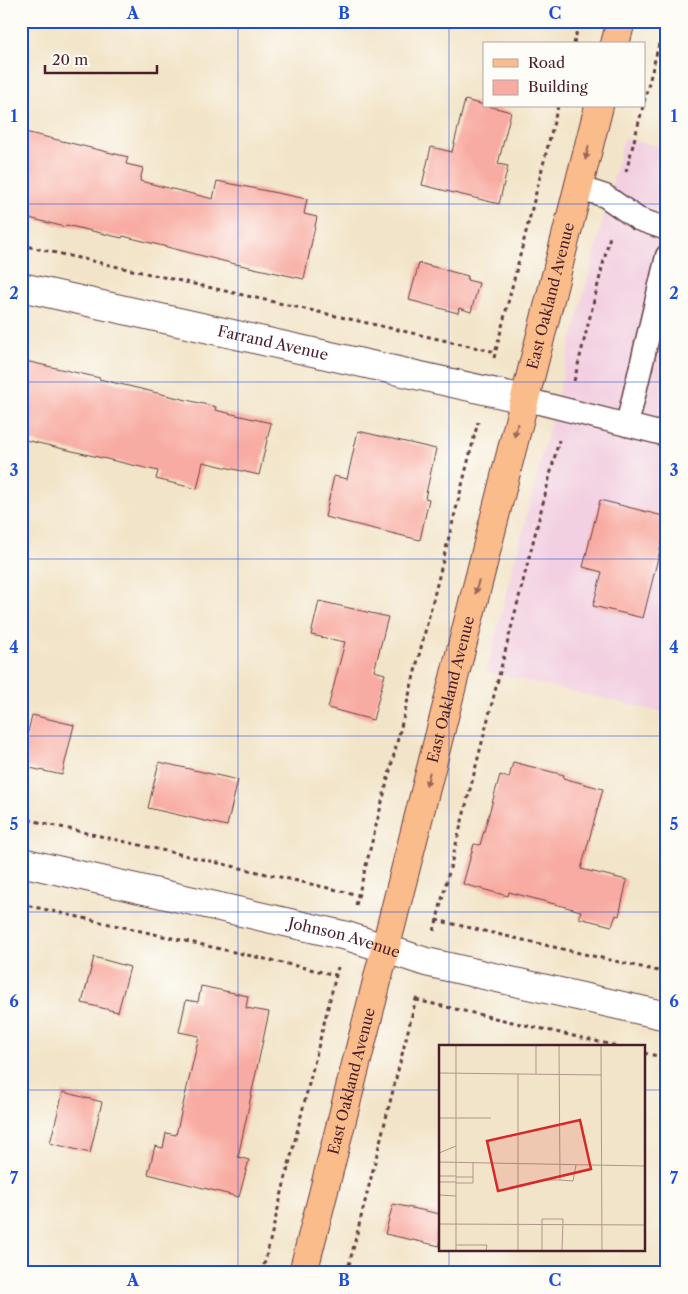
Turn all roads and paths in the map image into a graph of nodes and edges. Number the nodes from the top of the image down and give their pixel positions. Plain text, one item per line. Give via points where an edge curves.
1 (580, 21) edge
2 (620, 21) edge
3 (665, 21) edge
4 (575, 42) edge
5 (615, 42) edge
6 (646, 94) edge
7 (557, 108) edge
8 (598, 108) edge
9 (642, 108) edge
10 (578, 187) junction
11 (618, 205) junction
12 (667, 229) edge
13 (21, 245) edge
14 (667, 256) edge
15 (21, 287) edge
16 (496, 352) junction
17 (486, 391) junction
18 (524, 399) junction
19 (566, 410) junction
20 (627, 425) junction
21 (667, 434) edge
22 (21, 818) edge
23 (21, 862) edge
24 (358, 895) junction
25 (21, 904) edge
26 (436, 920) junction
27 (347, 936) junction
28 (386, 948) junction
29 (426, 962) junction
30 (667, 974) edge
31 (336, 975) junction
32 (416, 1000) junction
33 (667, 1016) edge
34 (613, 1045) edge
35 (646, 1053) edge
36 (667, 1058) edge
37 (262, 1273) edge
38 (303, 1273) edge
39 (347, 1273) edge

1 - 4 path
2 - 5 main road
3 - 6 path
7 - 16 path
8 -> 10 main road, East Oakland Avenue
9 - 11 path
10 - 11 lane via 605,196
10 - 18 main road, East Oakland Avenue
11 - 12 lane via 638,219
11 - 19 path
13 - 16 path
14 - 20 lane
15 - 17 street, Farrand Avenue
16 - 17 path
17 - 18 street, Farrand Avenue
17 - 24 path
18 - 19 lane
18 -> 28 main road, East Oakland Avenue
19 - 20 lane
19 - 26 path
20 - 21 lane
22 - 24 path
23 - 27 street, Johnson Avenue
24 - 27 path
25 - 31 path
26 - 29 path
26 - 30 path
27 - 28 street, Johnson Avenue
27 - 31 path
28 - 29 street, Johnson Avenue
28 - 38 main road, East Oakland Avenue
29 - 32 path
29 - 33 street, Johnson Avenue
31 - 37 path
32 - 34 path
32 - 39 path
35 - 36 path

